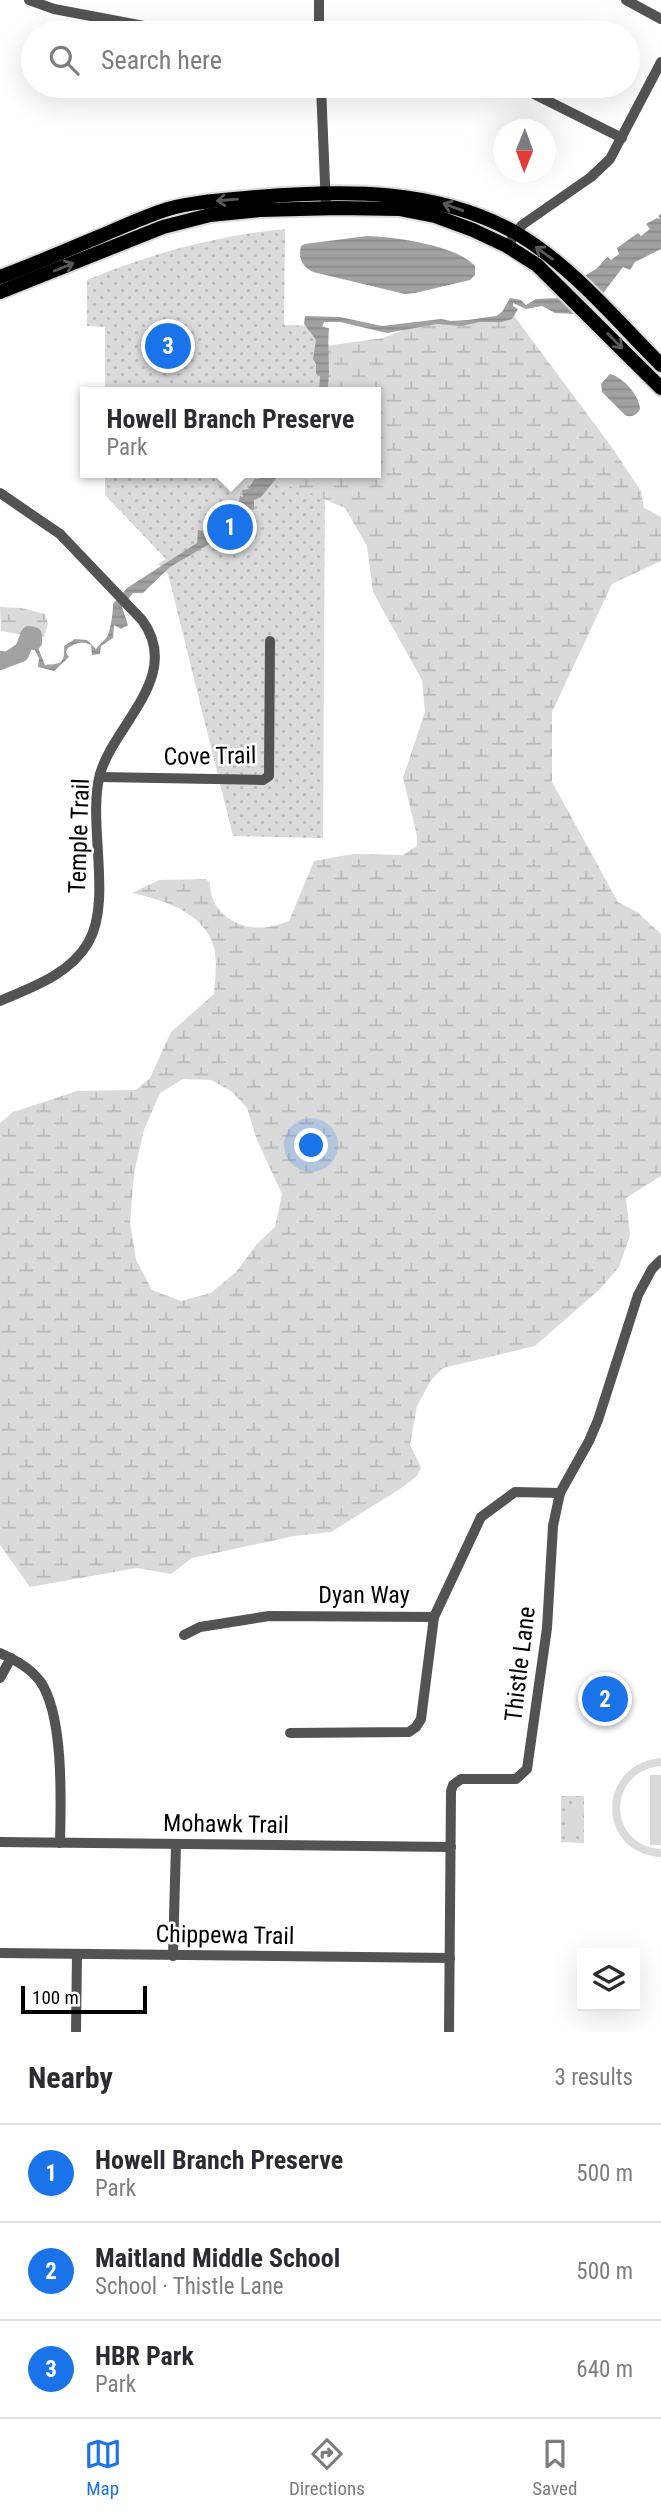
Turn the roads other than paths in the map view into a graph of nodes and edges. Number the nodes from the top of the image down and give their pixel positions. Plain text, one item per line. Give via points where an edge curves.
1 (29, 0) edge
2 (319, 0) edge
3 (626, 0) edge
4 (661, 19) edge
5 (118, 21) edge
6 (319, 21) edge
7 (661, 62) edge
8 (321, 98) edge
9 (543, 98) edge
10 (622, 138) junction
11 (325, 193) junction
12 (326, 208) junction
13 (516, 233) junction
14 (507, 246) junction
15 (0, 277) edge
16 (0, 292) edge
17 (592, 307) junction
18 (661, 365) edge
19 (661, 388) edge
20 (0, 493) edge
21 (270, 641) dead end
22 (100, 777) junction
23 (0, 1001) edge
24 (661, 1260) edge
25 (560, 1493) junction
26 (434, 1617) junction
27 (184, 1635) dead end
28 (0, 1653) edge
29 (11, 1658) junction
30 (0, 1678) edge
31 (290, 1733) dead end
32 (0, 1842) edge
33 (60, 1843) junction
34 (176, 1844) junction
35 (451, 1847) junction
36 (0, 1953) edge
37 (76, 1954) junction
38 (173, 1956) junction
39 (450, 1958) junction
40 (76, 2032) edge
41 (449, 2032) edge

1 - 5 street
2 - 6 street
3 - 4 street
7 - 10 street
8 - 11 street
9 - 10 street
10 - 13 street via 610,159 591,177
11 - 12 street
13 -> 11 main road via 440,203
11 -> 15 main road via 209,201 168,209
12 - 14 main road via 399,209 435,215
16 -> 12 main road via 175,224 210,215
13 - 14 street
17 -> 13 main road via 571,275
14 - 17 main road
17 - 18 main road
17 -> 19 main road
20 - 22 street, Temple Trail via 60,534 150,633 155,664 143,697
21 - 22 street, Cove Trail via 269,776 263,780
22 - 23 street, Temple Trail via 98,906 93,934 68,967
24 - 25 street, Thistle Lane via 638,1295 598,1420
25 - 26 street, Dyan Way via 514,1492 481,1517
25 - 35 street, Thistle Lane via 552,1526 547,1628 527,1769 516,1779 456,1782 451,1791
26 - 27 street, Dyan Way via 269,1616 200,1627
26 - 31 street via 421,1719 416,1727 409,1732
28 - 29 street
29 - 30 street
29 - 33 street via 41,1683 50,1705 61,1761
32 - 33 street, Mohawk Trail
33 - 34 street, Mohawk Trail
34 - 35 street, Mohawk Trail
34 - 38 street
35 - 39 street, Thistle Lane
36 - 37 street, Chippewa Trail
37 - 38 street, Chippewa Trail
37 - 40 street
38 - 39 street, Chippewa Trail
39 - 41 street, Thistle Lane

